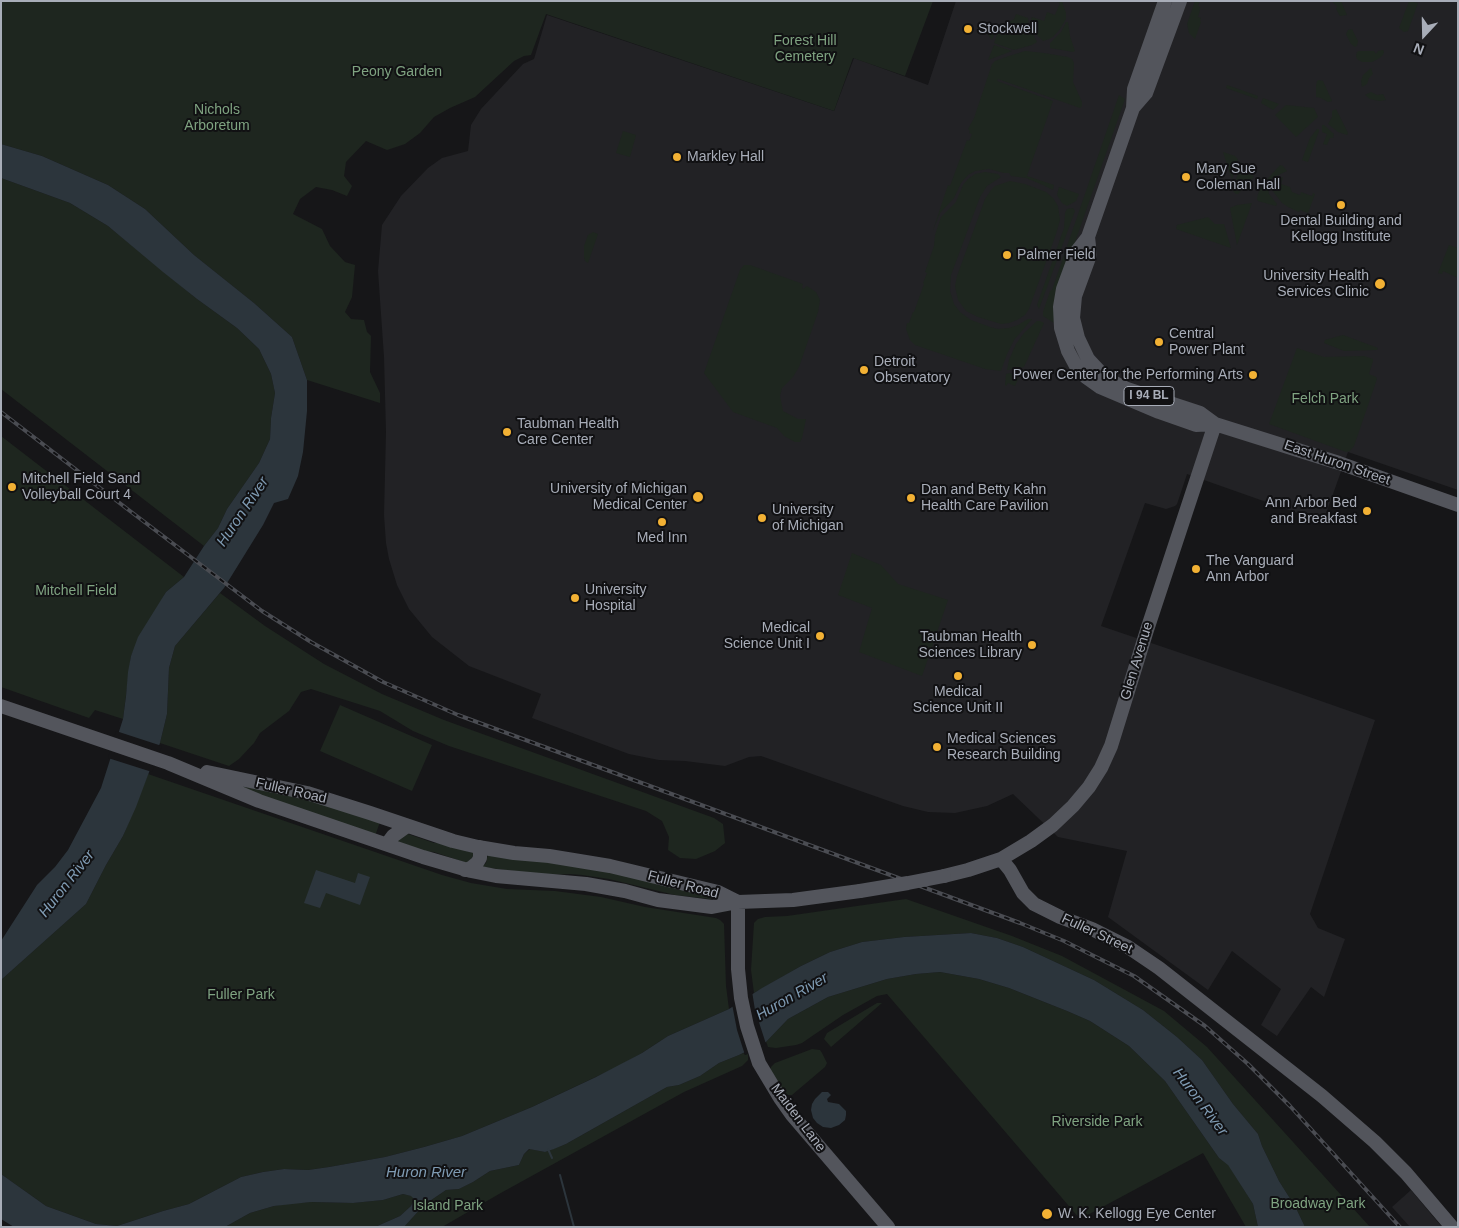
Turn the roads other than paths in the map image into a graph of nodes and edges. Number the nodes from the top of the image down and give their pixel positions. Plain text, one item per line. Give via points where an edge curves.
1 (1165, 1) edge
2 (1180, 1) edge
3 (1133, 108) junction
4 (1088, 237) junction
5 (1068, 351) junction
6 (1088, 359) junction
7 (1215, 424) junction
8 (1458, 506) edge
9 (1, 706) edge
10 (168, 763) junction
11 (407, 826) junction
12 (387, 844) junction
13 (480, 847) junction
14 (1001, 859) junction
15 (465, 870) junction
16 (738, 902) junction
17 (888, 1227) edge
18 (1452, 1227) edge

1 - 3 main road, I 94 BL via 1134,88
2 - 3 main road, I 94 BL via 1146,93
3 - 4 main road, I 94 BL
4 - 5 main road, I 94 BL via 1077,251 1062,295 1060,320
4 - 6 main road, East Huron Street / I 94 BL via 1090,255 1075,296 1073,312 1081,346
5 - 6 main road via 1075,350
5 - 7 main road, East Huron Street / I 94 BL via 1086,377 1106,391 1196,425
6 - 7 main road, East Huron Street / I 94 BL via 1113,382 1200,413
7 - 8 main road, East Huron Street / I 94 BL
7 - 14 main road, Glen Avenue via 1111,746 1101,768 1089,787 1053,825
9 - 10 main road, Fuller Road
10 - 11 main road, Fuller Road via 307,793
10 - 12 main road, Fuller Road via 259,801
11 - 12 main road
11 - 13 main road, Fuller Road
12 - 15 main road, Fuller Road
13 - 15 main road via 477,863
13 - 16 main road, Fuller Road via 610,866 718,892
14 - 16 main road, bridge via 944,876 860,891 793,900
14 - 18 main road, Fuller Street via 1034,904 1128,947 1159,968 1348,1117 1406,1173
15 - 16 main road, Fuller Road via 586,884 658,900 712,907
16 - 17 main road, Maiden Lane via 739,984 742,1009 754,1050 792,1115

